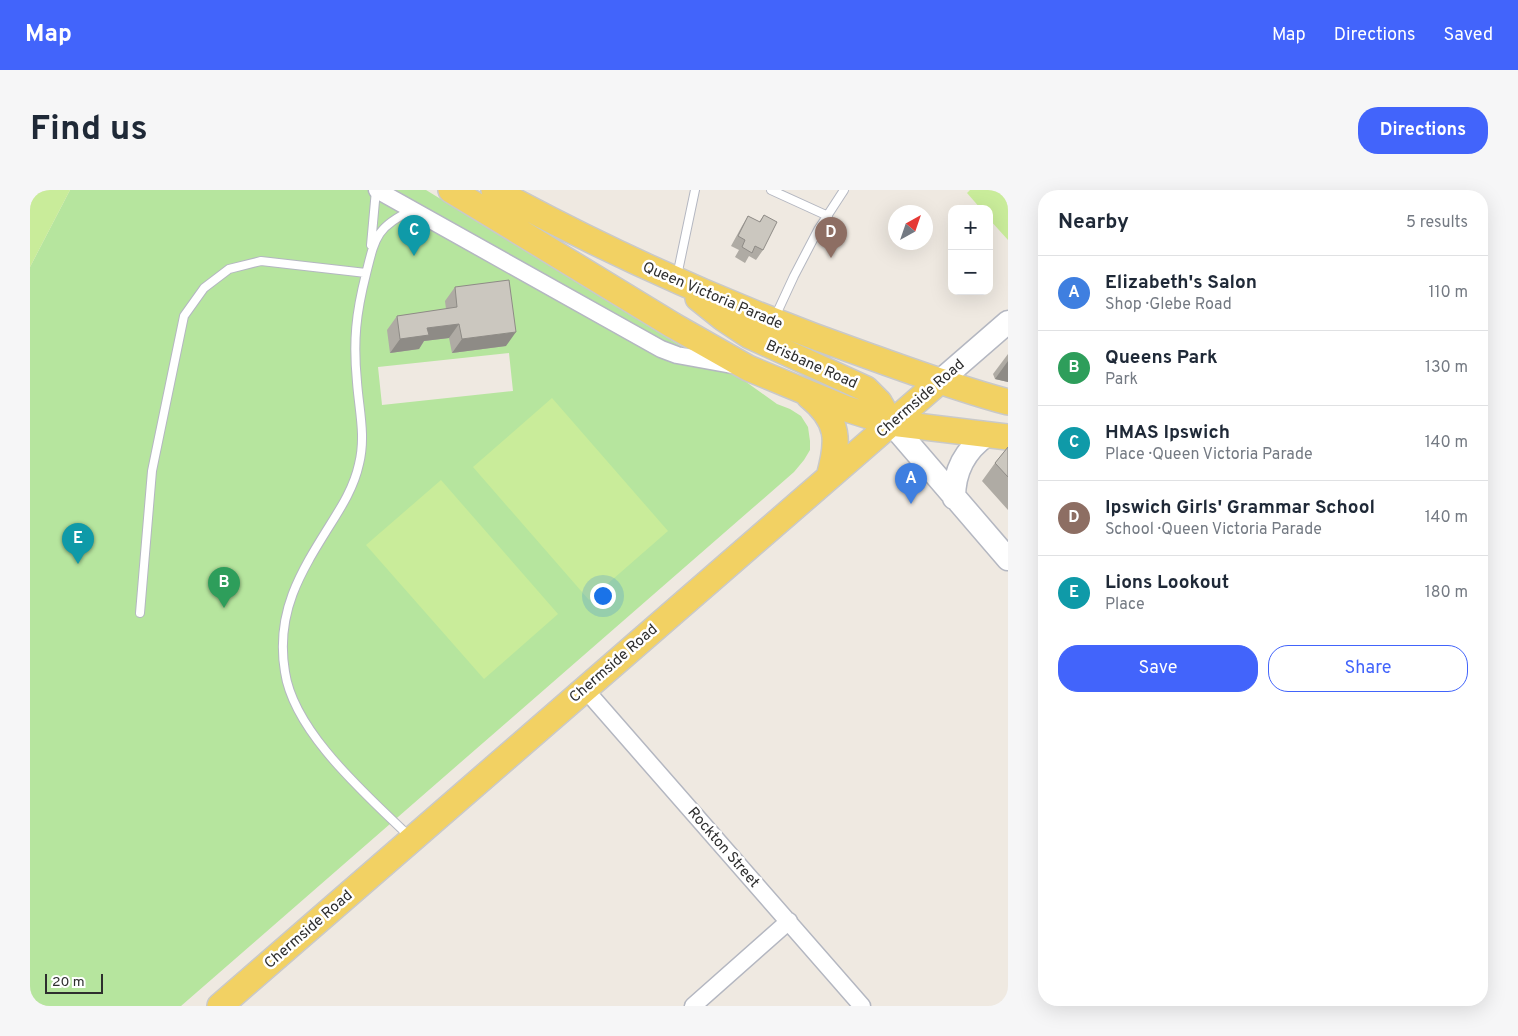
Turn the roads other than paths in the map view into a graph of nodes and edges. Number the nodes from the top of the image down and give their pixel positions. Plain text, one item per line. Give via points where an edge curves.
1 (377, 190) edge
2 (451, 190) edge
3 (494, 190) edge
4 (695, 190) edge
5 (771, 190) edge
6 (844, 190) edge
7 (412, 210) junction
8 (828, 216) junction
9 (370, 255) junction
10 (366, 273) junction
11 (677, 280) junction
12 (774, 321) junction
13 (1008, 322) edge
14 (748, 368) junction
15 (940, 381) junction
16 (803, 391) junction
17 (1008, 402) edge
18 (891, 423) junction
19 (998, 436) edge
20 (829, 477) junction
21 (954, 498) junction
22 (1008, 560) edge
23 (140, 613) dead end
24 (584, 688) junction
25 (412, 839) junction
26 (789, 921) junction
27 (220, 1006) edge
28 (693, 1006) edge
29 (862, 1006) edge

1 - 7 street
1 - 9 lane
2 - 14 main road
3 - 11 main road, Queen Victoria Parade
4 - 11 lane
5 - 8 lane
6 - 8 lane
7 - 9 lane via 381,231
7 - 14 street via 661,349
8 - 12 lane via 794,276
9 - 10 lane
10 - 23 lane via 261,261 229,269 204,288 184,316 152,471
10 - 25 lane via 355,330 356,381 363,430 359,464 348,496 303,568 288,606 283,642 285,673 293,702 307,727 348,777
11 - 12 main road, Queen Victoria Parade
11 - 18 main road, Brisbane Road via 750,336 866,388
12 - 15 main road, Queen Victoria Parade
13 - 15 street, Chermside Road
14 - 16 main road
15 - 17 main road
15 - 18 main road, Chermside Road
16 - 18 main road
16 - 20 main road via 826,412 834,427 836,449
18 - 19 main road
18 - 20 main road, Chermside Road
18 - 21 street
19 - 21 street via 973,446 963,459 955,479
20 - 24 main road, Chermside Road
21 - 22 street
24 - 25 main road, Chermside Road
24 - 26 street, Rockton Street
25 - 27 main road, Chermside Road
26 - 28 street
26 - 29 street, Rockton Street

